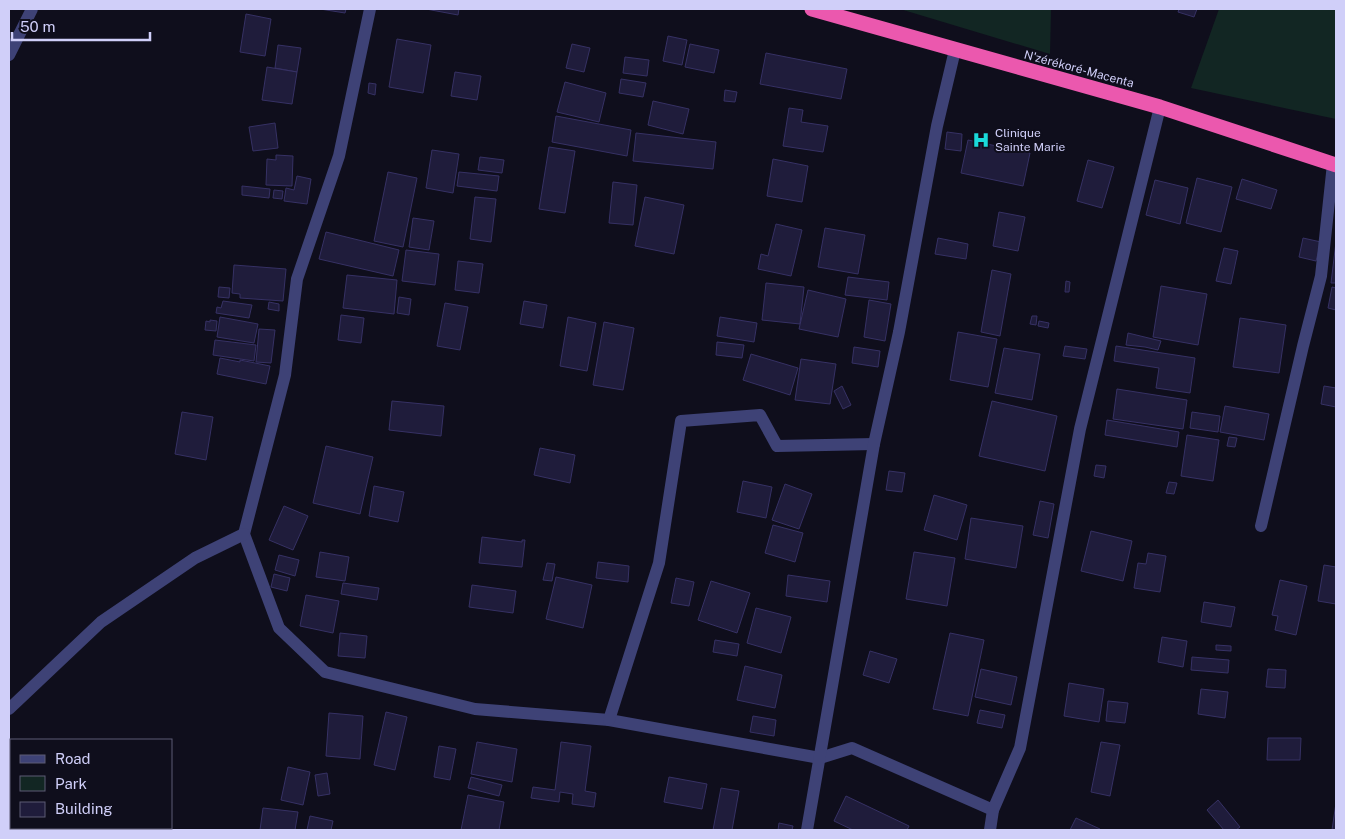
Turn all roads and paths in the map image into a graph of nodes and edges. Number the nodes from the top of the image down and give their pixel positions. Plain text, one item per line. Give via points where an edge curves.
1 (32, 9) edge
2 (370, 9) edge
3 (812, 9) edge
4 (955, 50) junction
5 (9, 55) edge
6 (1160, 107) junction
7 (1335, 164) edge
8 (874, 444) junction
9 (1262, 526) dead end
10 (244, 534) junction
11 (9, 709) edge
12 (609, 720) junction
13 (820, 758) junction
14 (992, 810) junction
15 (808, 830) edge
16 (990, 830) edge

1 - 5 street
2 - 10 street via 339,156 297,279 285,375
3 - 4 highway, N'zérékoré-Macenta
4 - 6 highway, N'zérékoré-Macenta
4 - 8 street
6 - 7 highway, N'zérékoré-Macenta
6 - 14 street via 1080,429 1020,748
7 - 9 street via 1321,276
8 - 12 street via 777,446 760,416 681,421 659,563
8 - 13 street
10 - 11 street via 195,558 101,622
10 - 12 street via 279,628 325,672 475,710
12 - 13 street
13 - 14 street via 852,748
13 - 15 street
14 - 16 street

